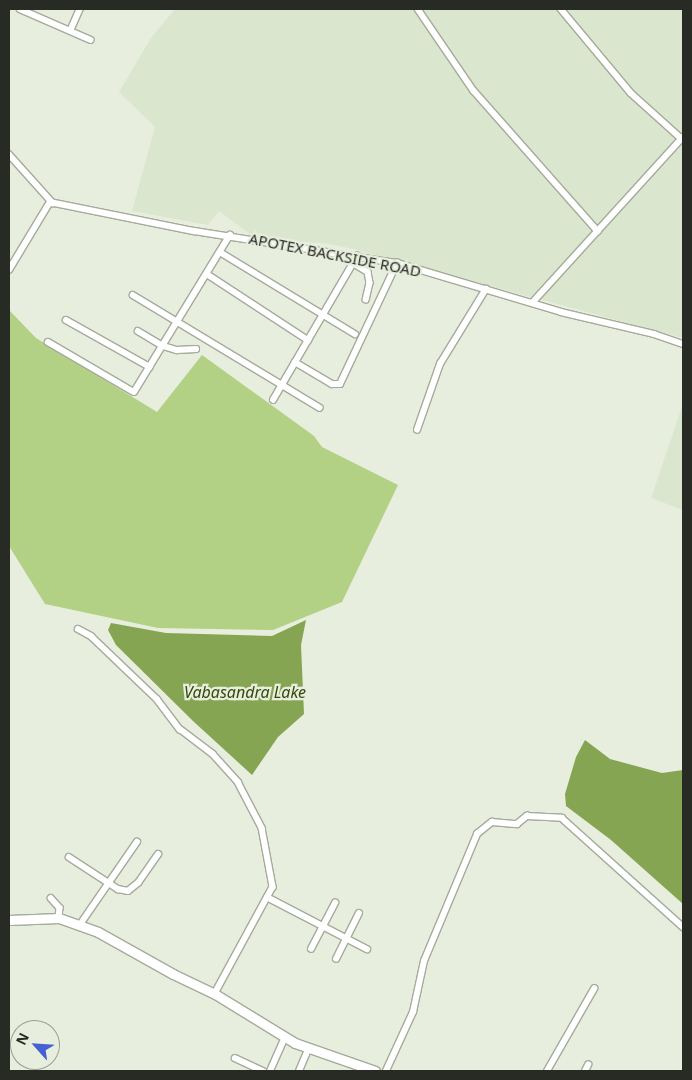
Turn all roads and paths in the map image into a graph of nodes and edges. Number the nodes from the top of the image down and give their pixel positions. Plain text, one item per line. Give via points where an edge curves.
1 (20, 9) edge
2 (80, 9) edge
3 (418, 9) edge
4 (561, 9) edge
5 (70, 31) junction
6 (91, 40) dead end
7 (683, 138) edge
8 (9, 154) edge
9 (51, 203) junction
10 (598, 231) junction
11 (230, 235) junction
12 (220, 252) junction
13 (357, 256) junction
14 (353, 263) junction
15 (396, 263) junction
16 (9, 270) edge
17 (207, 274) junction
18 (486, 289) junction
19 (133, 295) dead end
20 (366, 300) dead end
21 (532, 303) junction
22 (323, 314) junction
23 (66, 320) dead end
24 (178, 322) junction
25 (138, 331) dead end
26 (355, 334) dead end
27 (308, 340) junction
28 (48, 342) dead end
29 (683, 344) edge
30 (163, 346) junction
31 (196, 349) dead end
32 (295, 362) junction
33 (150, 367) junction
34 (282, 385) junction
35 (273, 400) dead end
36 (320, 408) dead end
37 (417, 430) dead end
38 (78, 628) dead end
39 (137, 842) dead end
40 (158, 854) dead end
41 (69, 857) dead end
42 (109, 883) junction
43 (268, 897) junction
44 (51, 898) dead end
45 (335, 903) dead end
46 (359, 913) dead end
47 (59, 918) junction
48 (9, 920) edge
49 (79, 926) junction
50 (323, 926) junction
51 (683, 927) edge
52 (346, 938) junction
53 (311, 949) dead end
54 (366, 949) dead end
55 (336, 959) dead end
56 (594, 989) dead end
57 (215, 994) junction
58 (284, 1037) junction
59 (309, 1048) junction
60 (235, 1058) dead end
61 (588, 1065) dead end
62 (263, 1071) edge
63 (271, 1071) edge
64 (299, 1071) edge
65 (375, 1071) edge
66 (386, 1071) edge
67 (547, 1071) edge
68 (585, 1071) edge

1 - 5 street
2 - 5 street
3 - 10 street via 474,91
4 - 7 street via 631,93
5 - 6 street
7 - 10 street
8 - 9 street
9 - 11 street, APOTEX BACKSIDE ROAD
9 - 16 street
10 - 21 street
11 - 12 street
11 - 13 street, APOTEX BACKSIDE ROAD
12 - 17 street
12 - 22 street
13 - 14 street
13 - 15 street, APOTEX BACKSIDE ROAD
14 - 20 street via 368,272 370,283
14 - 22 street
15 - 18 street, APOTEX BACKSIDE ROAD
15 - 32 street via 340,384 332,384
17 - 24 street
17 - 27 street
18 - 21 street, APOTEX BACKSIDE ROAD
18 - 37 street via 440,364
19 - 24 street
21 - 29 street, APOTEX BACKSIDE ROAD
22 - 26 street
22 - 27 street
23 - 33 street
24 - 30 street
24 - 34 street
25 - 30 street
27 - 32 street
28 - 33 street via 134,392
30 - 31 street via 177,350
30 - 33 street
32 - 34 street
34 - 35 street
34 - 36 street
38 - 43 street via 91,636 157,699 180,729 213,754 238,782 262,828 273,887
39 - 42 street
40 - 42 street via 133,889 124,891
41 - 42 street
42 - 49 street
43 - 50 street
43 - 57 street
44 - 47 street via 60,908
45 - 50 street
46 - 52 street
47 - 48 street
47 - 49 street
49 - 57 street via 98,932
50 - 52 street
50 - 53 street
51 - 66 street via 562,818 527,816 517,824 492,822 477,834 424,961 413,1012
52 - 54 street
52 - 55 street
56 - 67 street
57 - 58 street
58 - 59 street
58 - 63 street
59 - 64 street
59 - 65 street
60 - 62 street
61 - 68 street

